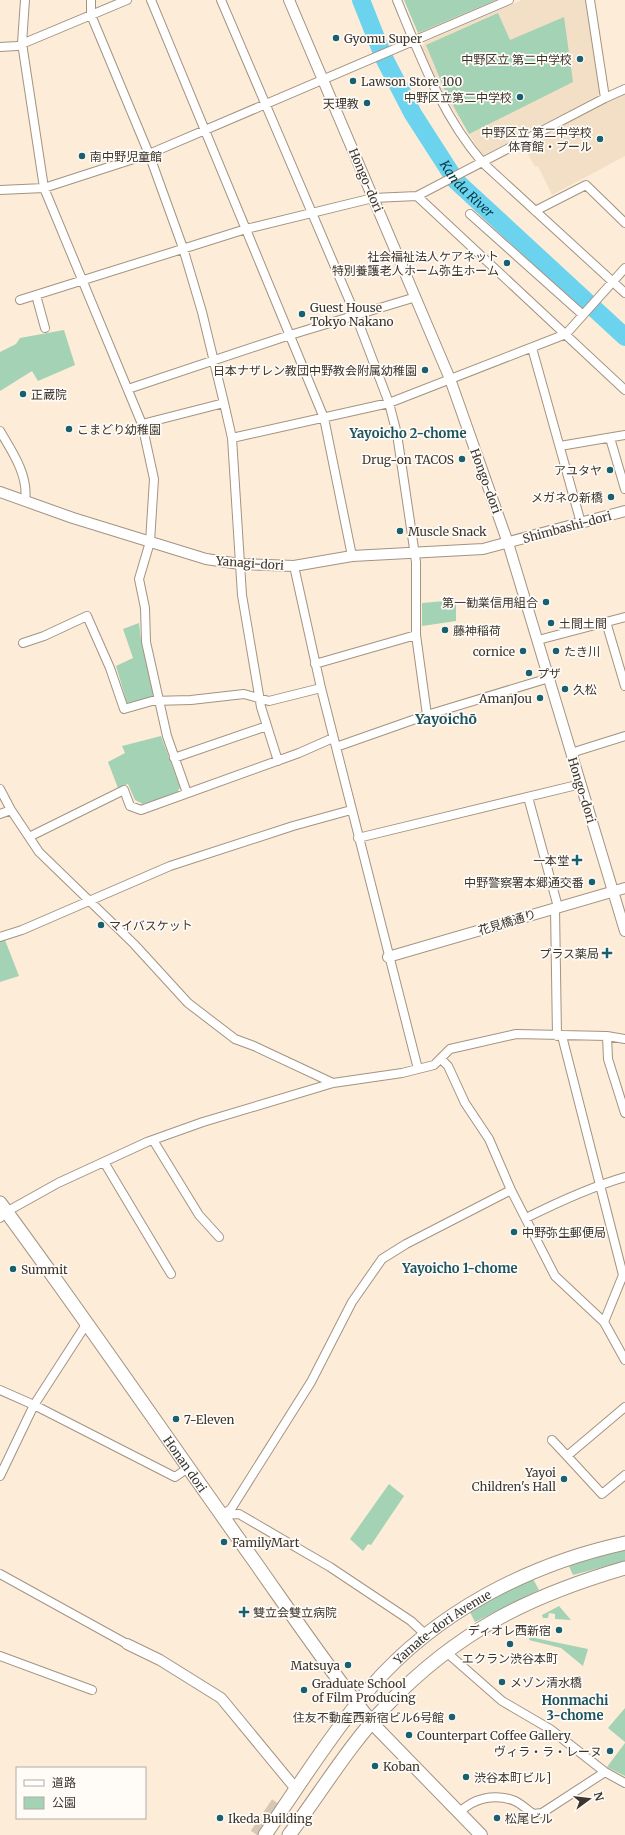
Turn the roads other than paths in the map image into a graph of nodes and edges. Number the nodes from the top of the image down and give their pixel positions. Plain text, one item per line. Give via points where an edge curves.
1 (25, 0) edge
2 (91, 0) edge
3 (127, 0) edge
4 (151, 0) edge
5 (221, 0) edge
6 (289, 0) edge
7 (397, 0) edge
8 (509, 0) edge
9 (590, 0) edge
10 (91, 15) junction
11 (414, 41) junction
12 (22, 43) junction
13 (0, 47) edge
14 (323, 79) junction
15 (625, 89) edge
16 (605, 98) junction
17 (265, 104) junction
18 (205, 130) junction
19 (149, 154) junction
20 (483, 163) junction
21 (44, 188) junction
22 (0, 190) edge
23 (417, 196) junction
24 (373, 198) junction
25 (535, 211) junction
26 (312, 213) junction
27 (470, 214) dead end
28 (625, 223) edge
29 (246, 229) junction
30 (183, 248) junction
31 (625, 268) edge
32 (83, 280) junction
33 (613, 282) junction
34 (625, 293) edge
35 (36, 295) junction
36 (416, 297) junction
37 (20, 300) dead end
38 (583, 314) junction
39 (356, 316) junction
40 (44, 328) dead end
41 (566, 334) junction
42 (290, 335) junction
43 (532, 348) junction
44 (214, 360) junction
45 (450, 379) junction
46 (128, 389) junction
47 (625, 390) edge
48 (224, 402) junction
49 (389, 403) junction
50 (324, 418) junction
51 (142, 424) junction
52 (0, 431) edge
53 (625, 435) edge
54 (232, 438) junction
55 (610, 438) junction
56 (560, 446) junction
57 (625, 489) edge
58 (0, 492) edge
59 (25, 501) junction
60 (625, 511) edge
61 (581, 523) junction
62 (150, 542) junction
63 (508, 543) junction
64 (415, 553) junction
65 (352, 556) junction
66 (240, 564) junction
67 (294, 566) junction
68 (625, 617) edge
69 (606, 622) junction
70 (416, 635) junction
71 (538, 640) junction
72 (23, 643) dead end
73 (315, 664) junction
74 (549, 678) junction
75 (625, 686) edge
76 (321, 688) junction
77 (260, 699) junction
78 (160, 701) junction
79 (427, 715) junction
80 (266, 726) junction
81 (625, 736) edge
82 (334, 742) junction
83 (571, 753) junction
84 (174, 758) junction
85 (278, 760) junction
86 (581, 784) junction
87 (0, 789) edge
88 (187, 793) junction
89 (528, 797) junction
90 (11, 810) junction
91 (351, 810) junction
92 (0, 814) edge
93 (29, 837) junction
94 (358, 838) junction
95 (625, 888) edge
96 (613, 891) junction
97 (88, 901) junction
98 (556, 908) junction
99 (625, 932) edge
100 (0, 937) edge
101 (388, 957) junction
102 (560, 1036) junction
103 (607, 1036) junction
104 (625, 1039) edge
105 (442, 1059) junction
106 (418, 1069) junction
107 (333, 1083) junction
108 (625, 1113) edge
109 (154, 1140) junction
110 (104, 1162) junction
111 (625, 1177) edge
112 (599, 1184) junction
113 (511, 1190) junction
114 (2, 1211) edge
115 (526, 1218) junction
116 (219, 1238) dead end
117 (171, 1274) dead end
118 (604, 1322) junction
119 (87, 1323) junction
120 (624, 1356) edge
121 (0, 1390) edge
122 (34, 1406) junction
123 (625, 1407) edge
124 (552, 1440) dead end
125 (567, 1456) junction
126 (188, 1468) junction
127 (625, 1475) edge
128 (0, 1476) edge
129 (221, 1515) junction
130 (625, 1543) edge
131 (625, 1568) edge
132 (0, 1574) edge
133 (427, 1636) junction
134 (128, 1644) joint
135 (445, 1651) junction
136 (0, 1656) edge
137 (92, 1690) dead end
138 (357, 1705) junction
139 (372, 1724) junction
140 (605, 1772) junction
141 (625, 1783) edge
142 (296, 1789) junction
143 (459, 1813) junction
144 (265, 1835) edge
145 (289, 1835) edge
146 (481, 1835) edge

1 - 12 street
2 - 10 street
3 - 10 street
4 - 18 street
5 - 17 street
6 - 14 street, Hongo-dori
7 - 11 street
8 - 11 street
9 - 16 street
10 - 12 street
10 - 19 street
11 - 14 street
11 - 20 street via 438,94 468,146
12 - 13 street via 17,46
12 - 21 street
14 - 17 street
14 - 24 street, Hongo-dori
15 - 16 street
16 - 20 street
17 - 18 street
17 - 26 street
18 - 19 street
18 - 29 street
19 - 21 street
19 - 30 street
20 - 23 street
20 - 25 street
21 - 22 street
21 - 32 street
23 - 24 street
23 - 41 street
24 - 26 street
24 - 36 street, Hongo-dori
25 - 28 street via 586,184
25 - 33 street
26 - 29 street
26 - 39 street
27 - 38 street
29 - 30 street
29 - 42 street
30 - 32 street
30 - 44 street
31 - 33 street
32 - 35 street
32 - 46 street
33 - 34 street
33 - 38 street
35 - 37 street
35 - 40 street
36 - 39 street
36 - 45 street, Hongo-dori
38 - 41 street
39 - 42 street
39 - 49 street
41 - 43 street
41 - 47 street
42 - 44 street
42 - 50 street
43 - 45 street
43 - 56 street
44 - 46 street
44 - 48 street
45 - 49 street
45 - 63 street, Hongo-dori
46 - 51 street
48 - 51 street
48 - 54 street
49 - 50 street
49 - 64 street via 398,434
50 - 54 street
50 - 65 street
51 - 62 street via 154,479
52 - 59 street via 19,464
53 - 55 street
54 - 66 street
55 - 56 street
55 - 57 street
56 - 61 street
58 - 59 street, Yanagi-dori
59 - 62 street, Yanagi-dori
60 - 61 street, Shimbashi-dori
61 - 63 street, Shimbashi-dori
62 - 66 street, Yanagi-dori via 206,559
62 - 78 street via 139,579 145,608 146,642
63 - 64 street, Yanagi-dori via 483,549
63 - 71 street, Hongo-dori
64 - 65 street, Yanagi-dori
64 - 70 street
65 - 67 street, Yanagi-dori
66 - 67 street, Yanagi-dori
66 - 77 street via 242,595
67 - 73 street
68 - 69 street
69 - 71 street
69 - 75 street
70 - 73 street
70 - 79 street
71 - 74 street, Hongo-dori
72 - 78 street via 87,616 124,708
73 - 76 street
74 - 79 street
74 - 83 street, Hongo-dori
76 - 77 street via 270,701
76 - 82 street
77 - 78 street via 244,694
77 - 80 street
78 - 84 street
79 - 82 street
80 - 84 street
80 - 85 street
81 - 83 street
82 - 85 street
82 - 91 street
83 - 86 street, Hongo-dori
84 - 88 street
85 - 88 street
86 - 89 street
86 - 96 street, Hongo-dori
87 - 90 street
88 - 93 street via 141,810 130,806 124,790
89 - 94 street
89 - 98 street
90 - 92 street
90 - 93 street
91 - 94 street
91 - 97 street via 170,866
93 - 97 street via 39,852
94 - 101 street
95 - 96 street, 花見橋通り
96 - 98 street, 花見橋通り
96 - 99 street, Hongo-dori
97 - 100 street
97 - 107 street via 134,944 188,1003 216,1026 235,1039
98 - 101 street, 花見橋通り
98 - 102 street
101 - 106 street
102 - 103 street
102 - 105 street via 516,1034 450,1049
102 - 112 street
103 - 104 street
103 - 108 street via 608,1059
105 - 106 street via 434,1065
105 - 113 street via 448,1066 465,1103 489,1139
106 - 107 street
107 - 109 street via 203,1122
109 - 110 street
109 - 116 street via 198,1215
110 - 114 street
110 - 117 street
111 - 112 street
112 - 115 street
112 - 118 street via 623,1275
113 - 115 street
113 - 129 street via 382,1259 352,1302 311,1382 231,1509
114 - 119 main road, Honan dori
115 - 118 street via 555,1276
118 - 120 street
119 - 122 street
119 - 126 main road, Honan dori
121 - 122 street
122 - 126 street via 175,1477
122 - 128 street
123 - 125 street
124 - 125 street
125 - 127 street via 602,1494
126 - 129 main road, Honan dori
129 - 133 street via 239,1514 290,1543 411,1622
129 - 138 main road, Honan dori
130 - 133 main road, Yamate-dori Avenue via 562,1560 525,1575 488,1593
131 - 135 main road, Yamate-dori Avenue via 582,1581 518,1607 479,1628
132 - 134 street
133 - 138 main road, Yamate-dori Avenue via 397,1660
134 - 142 street via 160,1660 221,1698
135 - 139 main road, Yamate-dori Avenue via 387,1705
135 - 140 street via 502,1701 550,1729
136 - 137 street
138 - 139 main road, Honan dori
138 - 142 main road, Yamate-dori Avenue
139 - 143 main road
139 - 145 main road, Yamate-dori Avenue
140 - 141 street
140 - 143 street via 542,1813 533,1814 516,1801 485,1798 467,1805
142 - 144 main road, Yamate-dori Avenue
143 - 146 main road

